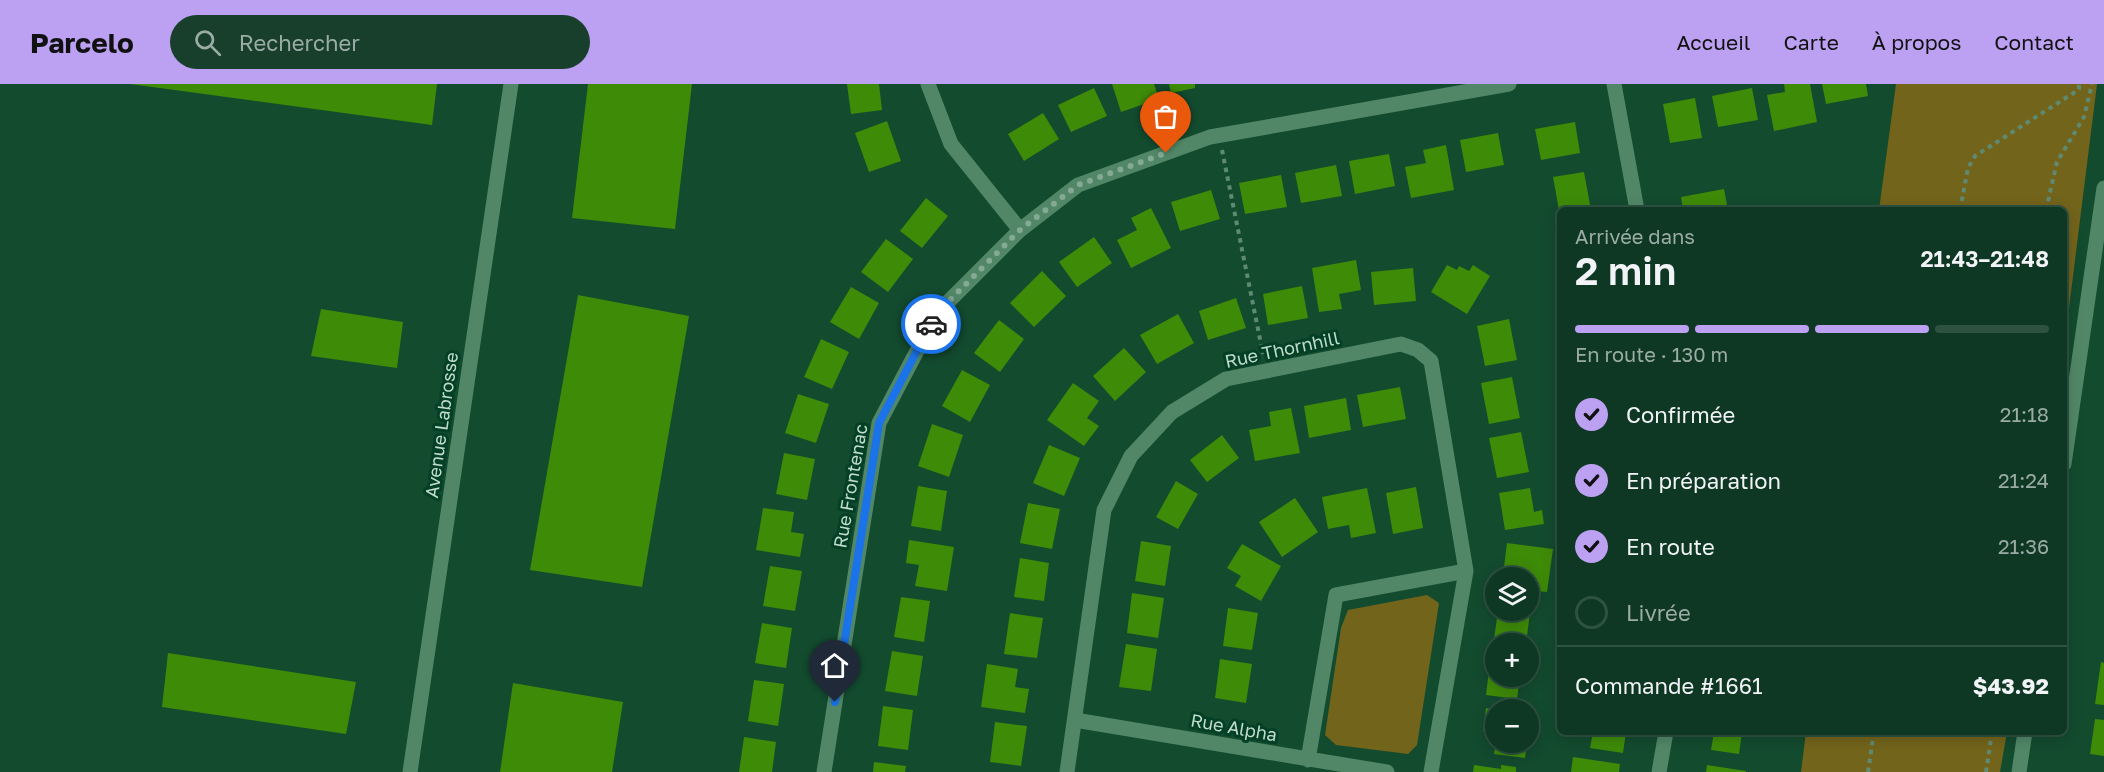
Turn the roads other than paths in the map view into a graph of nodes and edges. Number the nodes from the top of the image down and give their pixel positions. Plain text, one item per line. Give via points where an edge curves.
1 (511, 84) edge
2 (928, 84) edge
3 (1509, 84) edge
4 (1614, 84) edge
5 (2104, 188) edge
6 (1636, 207) edge
7 (1020, 230) junction
8 (2067, 443) edge
9 (1466, 571) junction
10 (1075, 720) junction
11 (1665, 735) edge
12 (2025, 735) edge
13 (1308, 760) junction
14 (410, 772) edge
15 (824, 772) edge
16 (1067, 772) edge
17 (1387, 772) edge
18 (1431, 772) edge
19 (1659, 772) edge
20 (2019, 772) edge

1 - 14 street, Avenue Labrosse
2 - 7 street via 951,144
3 - 7 street, Rue Frontenac via 1210,137 1078,185
4 - 6 street
5 - 8 street
7 - 15 street, Rue Frontenac via 937,313 879,423
9 - 10 street, Rue Thornhill via 1431,361 1418,350 1401,344 1226,379 1172,412 1131,456 1104,510
9 - 13 street via 1335,595
9 - 18 street, Rue Thornhill
10 - 13 street, Rue Alpha
10 - 16 street, Rue Thornhill
11 - 19 street
12 - 20 street
13 - 17 street, Rue Alpha

